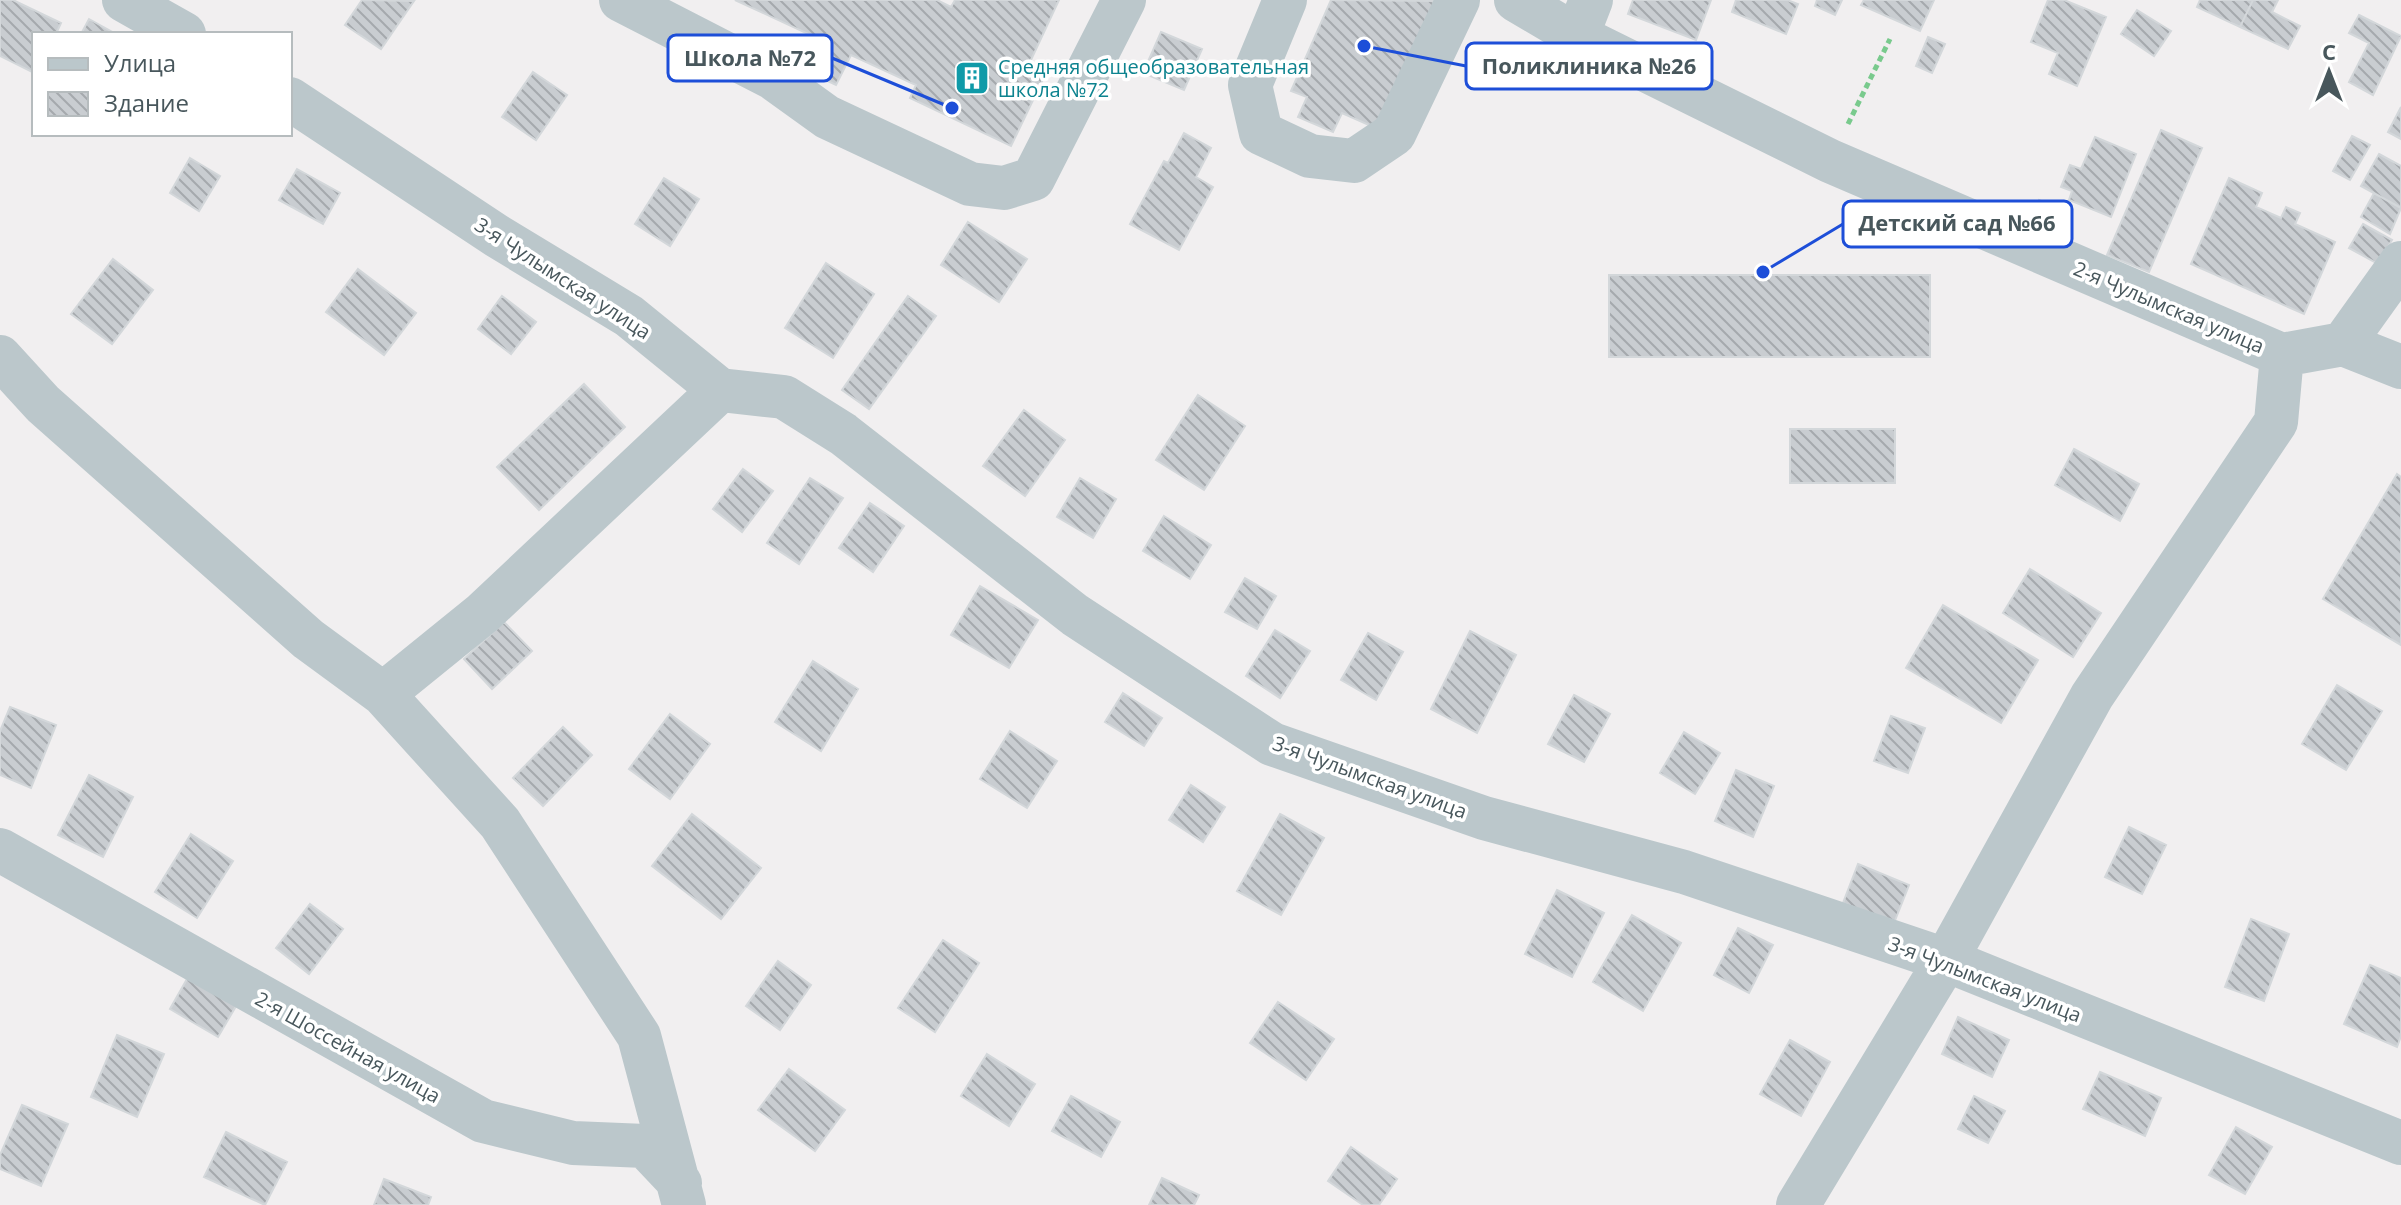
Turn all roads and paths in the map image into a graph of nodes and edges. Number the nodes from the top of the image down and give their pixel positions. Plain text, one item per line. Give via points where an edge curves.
1 (124, 0) edge
2 (621, 0) edge
3 (1124, 0) edge
4 (1285, 0) edge
5 (1458, 0) edge
6 (1516, 0) edge
7 (1584, 18) edge
8 (180, 32) edge
9 (1890, 39) dead end
10 (292, 100) edge
11 (1830, 161) junction
12 (2401, 263) edge
13 (2343, 344) junction
14 (2282, 355) junction
15 (0, 357) edge
16 (2401, 367) edge
17 (720, 390) junction
18 (383, 694) junction
19 (0, 850) edge
20 (1946, 960) junction
21 (2401, 1143) edge
22 (688, 1197) edge
23 (1798, 1205) edge

1 - 8 street
2 - 3 street via 773,78 827,117 970,184 1004,188 1033,179
4 - 5 street via 1250,85 1261,133 1310,156 1354,161 1394,134
6 - 7 street, 2-я Чулымская улица
7 - 11 street, 2-я Чулымская улица
9 - 11 path
10 - 17 street, 3-я Чулымская улица via 629,316
11 - 14 street, 2-я Чулымская улица
12 - 13 street
13 - 14 street
13 - 16 street
14 - 20 street via 2276,422 2092,696
15 - 18 street via 43,404 308,639
17 - 18 street via 483,613
17 - 20 street, 3-я Чулымская улица via 784,397 843,434 1075,615 1272,744 1484,818 1684,872
18 - 22 street via 500,823 639,1036
19 - 22 street, 2-я Шоссейная улица via 483,1121 573,1143 645,1146
20 - 21 street, 3-я Чулымская улица
20 - 23 street

